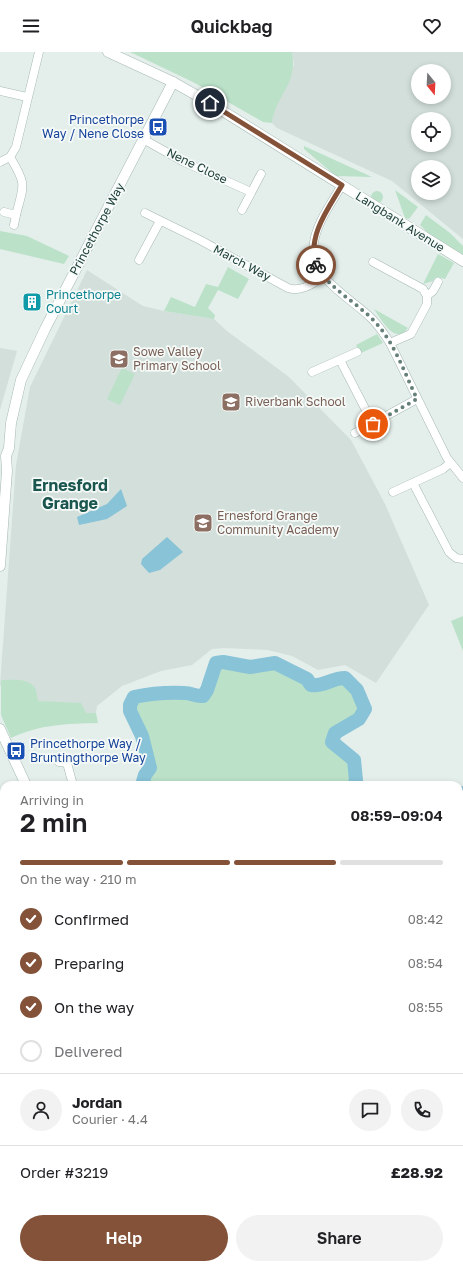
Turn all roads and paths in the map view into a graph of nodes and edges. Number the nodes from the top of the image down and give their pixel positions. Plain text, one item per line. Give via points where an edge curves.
1 (39, 52) edge
2 (108, 52) edge
3 (173, 82) junction
4 (0, 91) edge
5 (27, 97) junction
6 (143, 139) junction
7 (10, 157) junction
8 (0, 162) edge
9 (260, 174) dead end
10 (342, 185) junction
11 (251, 192) junction
12 (242, 210) dead end
13 (4, 212) dead end
14 (145, 213) dead end
15 (16, 215) junction
16 (160, 221) junction
17 (14, 225) dead end
18 (139, 260) dead end
19 (463, 261) edge
20 (373, 262) dead end
21 (322, 274) junction
22 (438, 282) dead end
23 (427, 296) junction
24 (390, 343) junction
25 (357, 352) dead end
26 (340, 360) junction
27 (312, 372) dead end
28 (417, 399) junction
29 (373, 424) junction
30 (355, 433) dead end
31 (3, 456) edge
32 (450, 463) junction
33 (463, 478) edge
34 (413, 483) junction
35 (393, 492) dead end
36 (1, 543) edge
37 (463, 559) edge
38 (0, 566) edge
39 (0, 729) edge
40 (66, 761) dead end
41 (24, 781) edge
42 (72, 781) edge

1 - 5 street
2 - 3 street, Langbank Avenue
3 - 6 street, Princethorpe Way
3 - 10 street, Langbank Avenue
4 - 5 street
5 - 7 street via 16,147
6 - 11 street, Nene Close via 184,162
6 - 31 street, Princethorpe Way via 45,328 21,380 11,423 9,448
7 - 8 street
7 - 15 street via 23,181
9 - 11 street
10 - 19 street, Langbank Avenue
10 - 21 street via 323,217 315,237 315,260
11 - 12 street
13 - 15 street
14 - 16 street, March Way
15 - 17 street
16 - 18 street
16 - 21 street, March Way via 288,288 304,288 321,278
20 - 23 street via 423,289
21 - 24 street via 334,288 374,321
22 - 23 street via 433,292
23 - 24 street via 427,304 411,334
24 - 28 street
25 - 26 street
26 - 27 street
26 - 29 street
28 - 29 street
28 - 32 street
29 - 30 street
31 - 36 street, Princethorpe Way via 7,471
32 - 33 street
32 - 34 street
34 - 35 street
34 - 37 street via 449,552 456,558
36 - 38 street, Princethorpe Way
39 - 41 street
40 - 42 street

